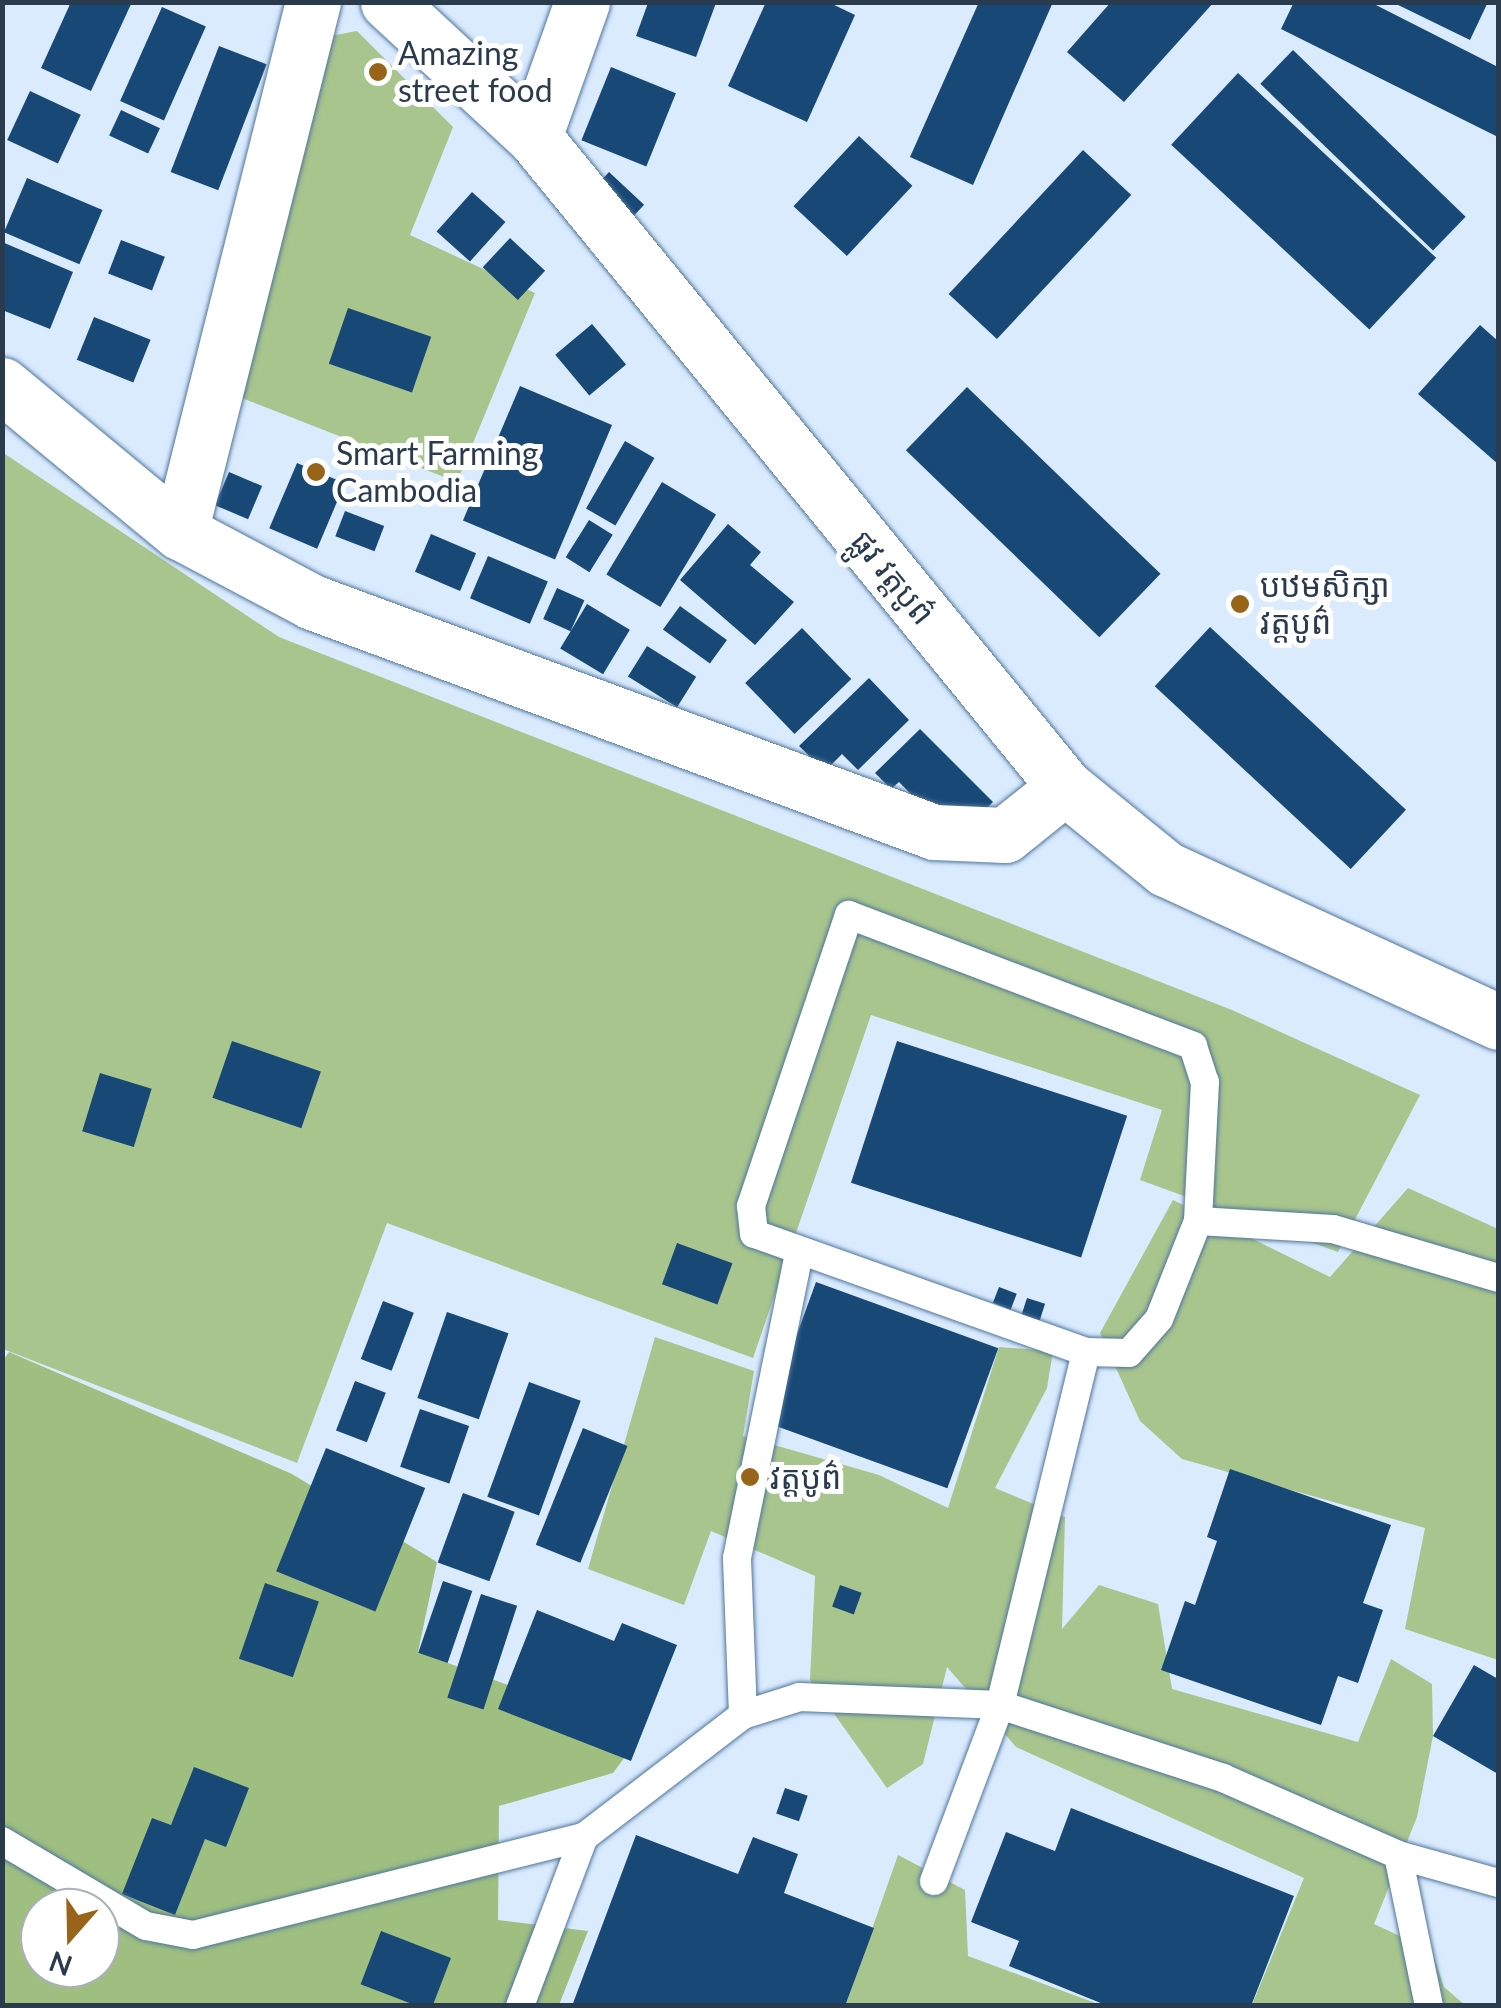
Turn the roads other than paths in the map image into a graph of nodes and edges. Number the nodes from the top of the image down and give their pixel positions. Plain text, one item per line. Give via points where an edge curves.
1 (313, 2) edge
2 (388, 2) edge
3 (582, 2) edge
4 (534, 137) junction
5 (2, 385) edge
6 (180, 532) junction
7 (1064, 787) junction
8 (1498, 1022) edge
9 (1198, 1221) junction
10 (799, 1254) junction
11 (1498, 1278) edge
12 (1086, 1352) junction
13 (1000, 1705) junction
14 (743, 1714) junction
15 (584, 1837) junction
16 (2, 1840) edge
17 (1398, 1854) junction
18 (934, 1881) dead end
19 (1498, 1883) edge
20 (520, 2006) edge
21 (1429, 2006) edge

1 - 6 street
2 - 4 street, ផ្លូវ វត្តបូព៌
3 - 4 street
4 - 7 street, ផ្លូវ វត្តបូព៌
5 - 6 street
6 - 7 street via 312,602 934,832 1005,835
7 - 8 street, ផ្លូវ វត្តបូព៌ via 1166,870
9 - 10 lane via 1206,1082 1193,1046 849,915 751,1206 754,1234
9 - 11 lane via 1333,1229
9 - 12 lane via 1159,1318 1129,1353
10 - 12 lane
10 - 14 lane via 737,1558
12 - 13 lane
13 - 14 lane via 800,1697
13 - 17 lane via 1223,1778
13 - 18 lane
14 - 15 lane
15 - 16 lane via 193,1936 146,1926
15 - 20 lane
17 - 19 lane
17 - 21 lane

